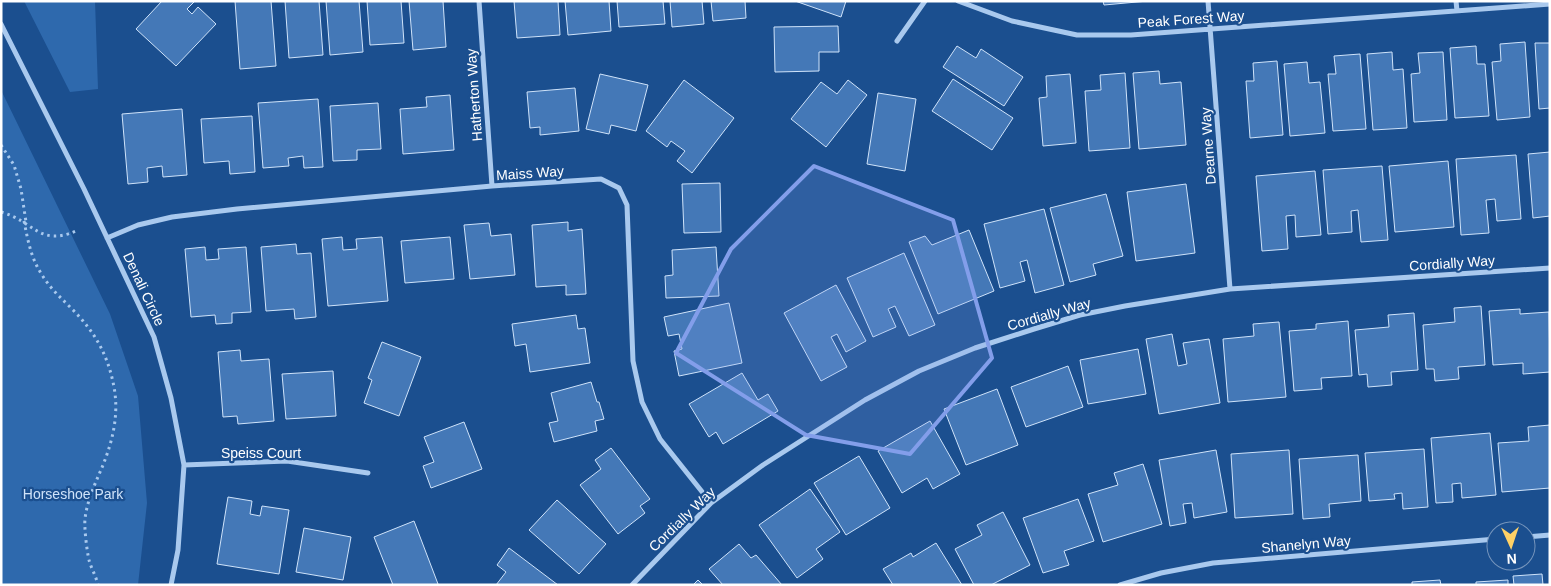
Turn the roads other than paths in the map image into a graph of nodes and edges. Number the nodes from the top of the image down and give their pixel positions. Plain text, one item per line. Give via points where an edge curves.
1 (479, 1) edge
2 (925, 1) edge
3 (958, 1) edge
4 (1208, 1) edge
5 (1456, 1) edge
6 (1550, 4) edge
7 (1457, 11) junction
8 (1, 24) edge
9 (1211, 29) junction
10 (897, 41) dead end
11 (492, 186) junction
12 (107, 238) junction
13 (1550, 268) edge
14 (1230, 289) junction
15 (184, 465) junction
16 (368, 473) dead end
17 (711, 502) junction
18 (1550, 535) edge
19 (1536, 536) edge
20 (1486, 540) edge
21 (171, 585) edge
22 (632, 585) edge
23 (1120, 585) edge

1 - 11 street, Hatherton Way
2 - 10 street
3 - 9 street, Peak Forest Way via 1012,22 1076,35
4 - 9 street, Dearne Way
5 - 7 street
6 - 7 street, Peak Forest Way
7 - 9 street, Peak Forest Way
8 - 12 street, Denali Circle
9 - 14 street, Dearne Way
11 - 12 street, Maiss Way via 237,209 138,225
11 - 17 street, Maiss Way via 601,179 619,188 627,204 633,361 642,402 660,439
12 - 15 street, Denali Circle via 154,337 171,398
13 - 14 street, Cordially Way
14 - 17 street, Cordially Way via 1080,316 975,348 919,371 865,400 762,465
15 - 16 street, Speiss Court via 287,461
15 - 21 street, Denali Circle via 178,550
17 - 22 street, Cordially Way
18 - 19 street
20 - 23 street, Shanelyn Way via 1213,564 1161,573

